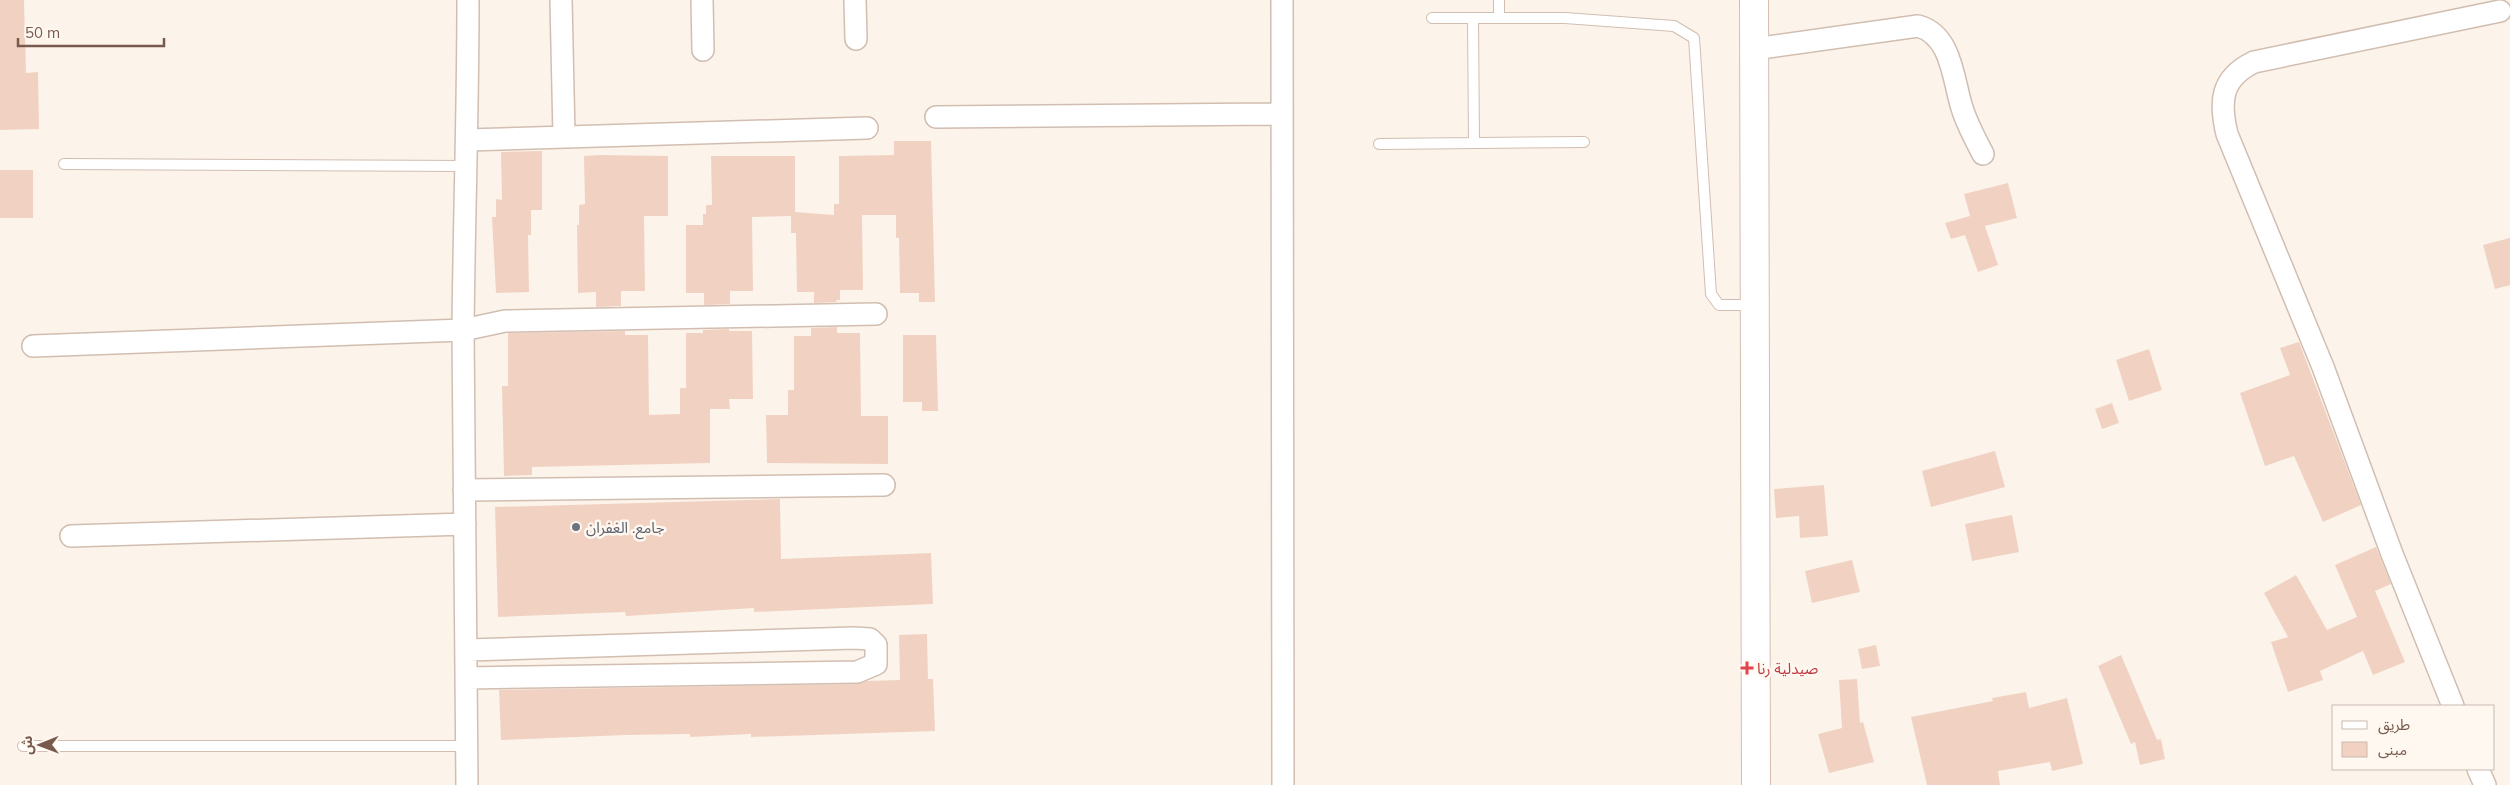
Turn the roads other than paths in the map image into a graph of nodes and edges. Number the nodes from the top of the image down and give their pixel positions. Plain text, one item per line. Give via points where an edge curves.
1 (468, 0) edge
2 (561, 0) edge
3 (702, 0) edge
4 (855, 0) edge
5 (1282, 0) edge
6 (1499, 0) edge
7 (1754, 0) edge
8 (2502, 10) edge
9 (1432, 18) dead end
10 (1472, 18) junction
11 (1499, 18) junction
12 (856, 39) dead end
13 (703, 50) dead end
14 (1754, 50) junction
15 (1282, 114) junction
16 (936, 117) dead end
17 (867, 128) dead end
18 (564, 136) junction
19 (468, 140) junction
20 (1474, 142) junction
21 (1584, 142) dead end
22 (1379, 144) dead end
23 (1983, 154) dead end
24 (64, 164) dead end
25 (467, 166) junction
26 (1755, 305) junction
27 (876, 314) dead end
28 (463, 330) junction
29 (33, 346) dead end
30 (884, 485) dead end
31 (464, 490) junction
32 (465, 524) junction
33 (71, 536) dead end
34 (468, 650) junction
35 (466, 678) junction
36 (2453, 705) edge
37 (23, 746) dead end
38 (467, 746) junction
39 (2478, 770) edge
40 (467, 785) edge
41 (1283, 785) edge
42 (1756, 785) edge
43 (2485, 785) edge

1 - 19 street
2 - 18 street
3 - 13 street
4 - 12 street
5 - 15 street
6 - 11 lane
7 - 14 street
8 - 36 street via 2254,62 2239,70 2229,81 2223,99 2222,117 2227,134 2323,368
9 - 10 lane
10 - 11 lane
10 - 20 lane
11 - 26 lane via 1566,18 1674,26 1694,38 1711,294 1719,305
14 - 23 street via 1918,26 1928,29 1946,50 1962,109
14 - 26 street
15 - 16 street
15 - 41 street
17 - 18 street
18 - 19 street
19 - 25 street
20 - 21 lane
20 - 22 lane
24 - 25 lane
25 - 28 street
26 - 42 street
27 - 28 street via 505,321
28 - 29 street
28 - 31 street
30 - 31 street
31 - 32 street
32 - 33 street
32 - 34 street
34 - 35 street
34 - 35 street via 854,638 870,639 876,645 876,664 857,672
35 - 38 street
37 - 38 lane
38 - 40 street
39 - 43 street

